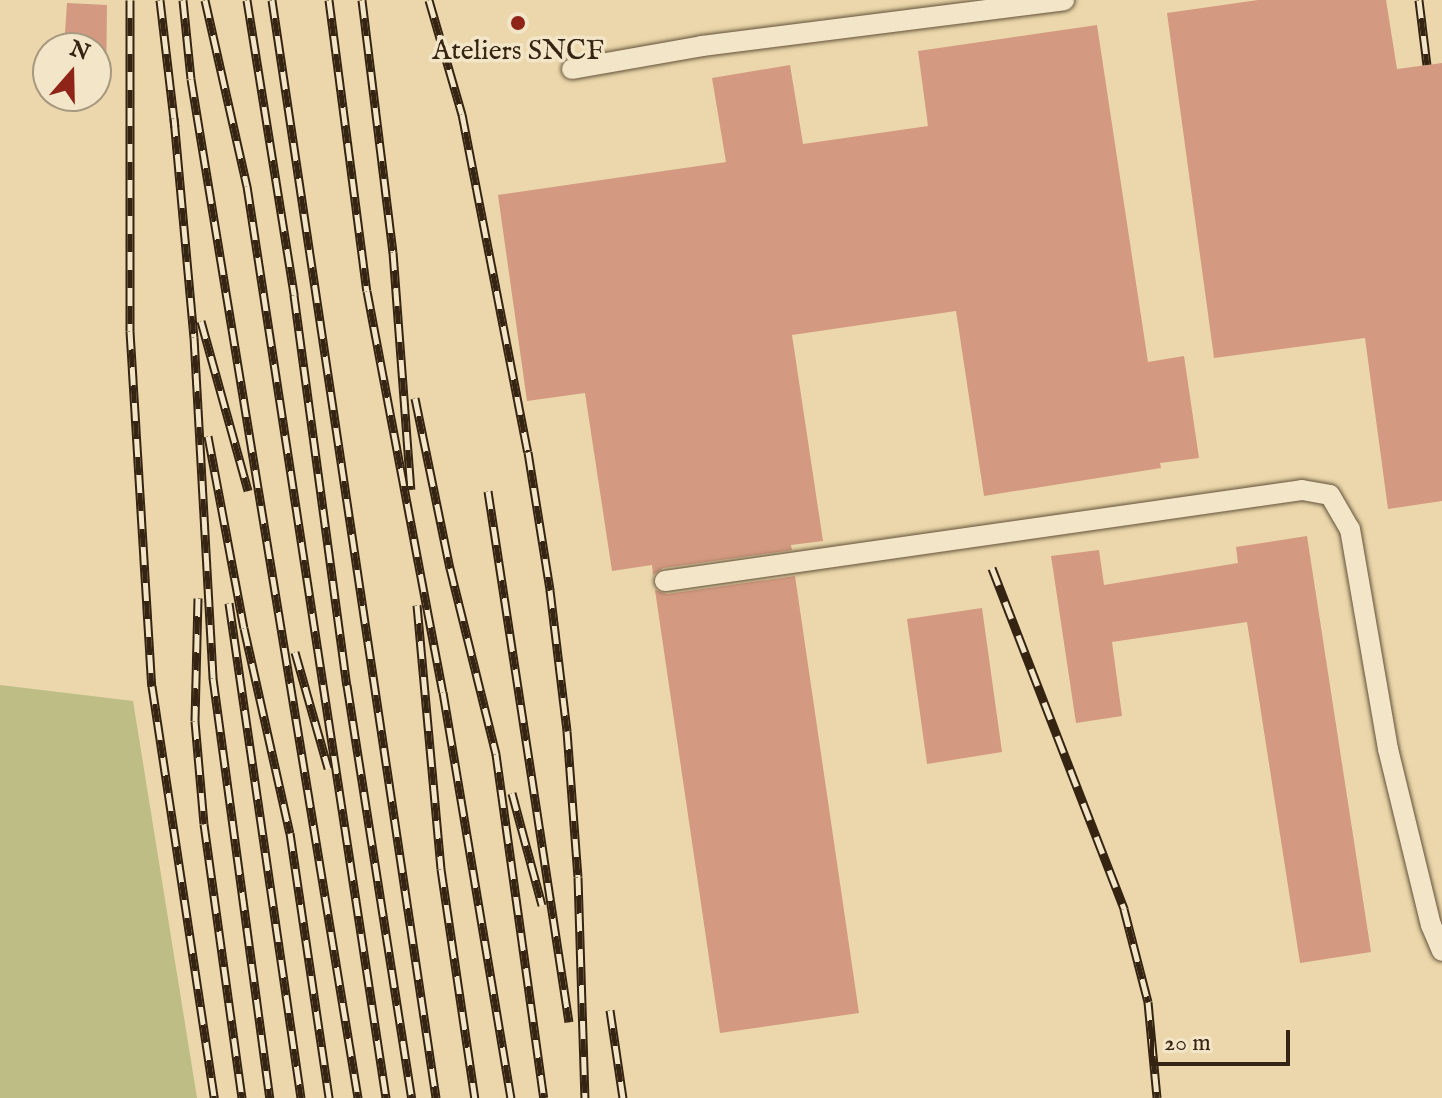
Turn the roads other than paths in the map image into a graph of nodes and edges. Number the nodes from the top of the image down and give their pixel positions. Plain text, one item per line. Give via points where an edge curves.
1 (1064, 0) edge
2 (572, 69) dead end
3 (665, 581) dead end
4 (1442, 951) edge

1 - 2 lane via 702,46
3 - 4 lane via 1302,490 1330,495 1350,529 1388,749

